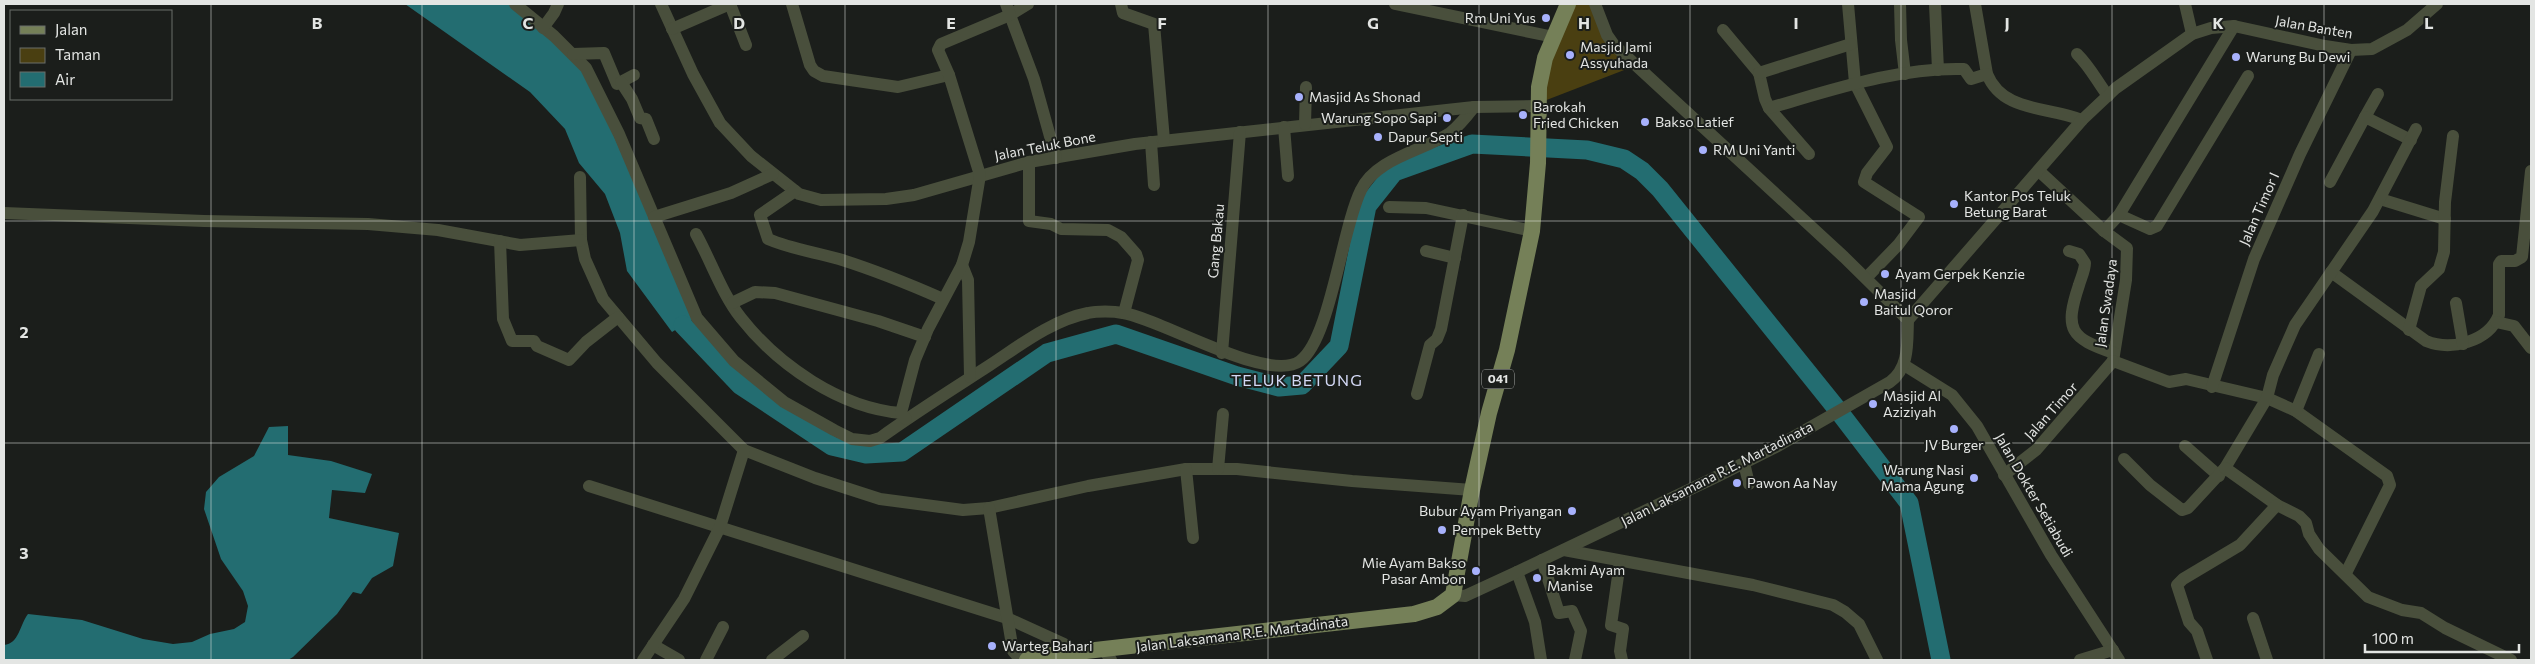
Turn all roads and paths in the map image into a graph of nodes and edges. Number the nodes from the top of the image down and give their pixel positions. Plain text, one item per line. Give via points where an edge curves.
1 (515, 4) edge
2 (558, 4) edge
3 (662, 4) edge
4 (730, 4) edge
5 (792, 4) edge
6 (1028, 4) edge
7 (1121, 4) edge
8 (1395, 4) edge
9 (1568, 4) edge
10 (1595, 4) edge
11 (1850, 4) edge
12 (1900, 4) edge
13 (1935, 4) edge
14 (1975, 4) edge
15 (2186, 4) edge
16 (2437, 4) edge
17 (1008, 9) edge
18 (2234, 26) junction
19 (543, 28) junction
20 (672, 29) junction
21 (1723, 30) dead end
22 (2192, 34) junction
23 (1554, 37) junction
24 (1851, 44) junction
25 (746, 45) dead end
26 (2351, 50) junction
27 (573, 54) junction
28 (2077, 54) dead end
29 (1938, 70) junction
30 (1759, 72) junction
31 (1905, 74) junction
32 (1987, 74) junction
33 (634, 75) dead end
34 (949, 75) junction
35 (2248, 76) dead end
36 (619, 83) junction
37 (1855, 83) junction
38 (1306, 87) dead end
39 (2378, 94) dead end
40 (598, 95) junction
41 (2108, 96) junction
42 (1474, 107) junction
43 (1769, 108) junction
44 (1538, 109) junction
45 (2365, 117) junction
46 (2082, 120) junction
47 (1306, 124) junction
48 (1284, 127) junction
49 (1240, 132) junction
50 (2453, 136) dead end
51 (654, 139) dead end
52 (1164, 140) junction
53 (1151, 142) junction
54 (1809, 154) dead end
55 (1056, 158) junction
56 (1029, 162) junction
57 (2039, 171) junction
58 (773, 174) junction
59 (980, 175) junction
60 (1288, 176) dead end
61 (580, 177) dead end
62 (2531, 178) edge
63 (2330, 182) dead end
64 (1154, 185) dead end
65 (794, 191) junction
66 (2380, 199) junction
67 (1390, 207) dead end
68 (4, 213) edge
69 (1463, 214) junction
70 (2119, 215) junction
71 (654, 217) junction
72 (2445, 219) junction
73 (1532, 231) junction
74 (2104, 232) junction
75 (696, 234) dead end
76 (581, 240) junction
77 (500, 241) junction
78 (1426, 251) dead end
79 (2069, 251) dead end
80 (1455, 258) junction
81 (962, 265) junction
82 (2331, 272) junction
83 (1866, 278) junction
84 (944, 299) junction
85 (732, 303) junction
86 (2456, 303) dead end
87 (1124, 313) junction
88 (618, 317) junction
89 (1908, 320) junction
90 (2496, 322) junction
91 (2409, 330) junction
92 (924, 337) junction
93 (2463, 344) junction
94 (2531, 348) edge
95 (1222, 353) junction
96 (2319, 354) dead end
97 (2114, 357) junction
98 (1904, 365) junction
99 (970, 377) junction
100 (2212, 387) junction
101 (1417, 394) dead end
102 (2267, 398) junction
103 (2296, 411) junction
104 (1223, 414) dead end
105 (903, 416) junction
106 (2185, 446) dead end
107 (744, 450) junction
108 (2124, 459) dead end
109 (1744, 463) junction
110 (1186, 469) junction
111 (1218, 469) junction
112 (2222, 472) junction
113 (2004, 475) junction
114 (1749, 484) dead end
115 (589, 486) dead end
116 (1472, 490) junction
117 (2277, 505) junction
118 (989, 508) junction
119 (720, 527) junction
120 (1193, 538) dead end
121 (1564, 550) junction
122 (1542, 560) junction
123 (1620, 562) junction
124 (1517, 572) junction
125 (2346, 573) junction
126 (1453, 595) junction
127 (1007, 618) junction
128 (2253, 618) dead end
129 (723, 627) dead end
130 (803, 636) dead end
131 (654, 644) junction
132 (1074, 653) junction
133 (1108, 655) edge
134 (2116, 655) edge
135 (643, 660) edge
136 (680, 660) edge
137 (706, 660) edge
138 (772, 660) edge
139 (1021, 660) edge
140 (1027, 660) edge
141 (1541, 660) edge
142 (1575, 660) edge
143 (1622, 660) edge
144 (1875, 660) edge
145 (2080, 660) edge
146 (2207, 660) edge
147 (2267, 660) edge
148 (2511, 660) edge

1 - 19 street
2 - 19 street
3 - 20 street, Jalan Teluk Bone
4 - 20 street
4 - 25 street
5 - 34 street via 810,65 823,76 898,87
6 - 17 street
7 - 52 street via 1123,13 1154,24
8 - 23 street
9 - 23 main road, 041
10 - 83 street via 1614,45
11 - 24 street
12 - 31 street
13 - 29 street
14 - 32 street
15 - 22 street
16 - 26 street, Jalan Banten via 2407,30 2385,43 2372,49
17 - 34 street via 941,44 938,50
17 - 55 street via 1034,79
18 - 22 street, Jalan Banten
18 - 26 street, Jalan Banten
18 - 70 street
19 - 27 street
20 - 58 street, Jalan Teluk Bone via 720,123
21 - 30 street
22 - 41 street, Jalan Banten
23 - 44 main road, 041 via 1545,58
24 - 30 street
24 - 37 street
26 - 100 street, Jalan Timor I via 2254,259
27 - 36 street via 604,53
27 - 40 street via 586,68
28 - 41 street via 2094,71 2095,78
29 - 31 street
29 - 32 street via 1964,69 1971,79
30 - 43 street
31 - 37 street
32 - 46 street via 2007,100
33 - 36 street
34 - 59 street
35 - 70 street via 2158,226 2150,228
36 - 40 street
36 - 51 street via 632,99 640,118 646,119
37 - 43 street
37 - 83 street via 1887,147 1864,182 1919,216 1898,246
38 - 47 street
39 - 45 street
40 - 71 street via 619,134
41 - 46 street, Jalan Banten
42 - 44 street, Jalan Teluk Bone
42 - 47 street, Jalan Teluk Bone
42 - 95 street via 1449,133 1380,169 1361,188 1325,316 1308,353 1299,362 1284,366
43 - 54 street
44 - 73 main road, 041 via 1538,163
45 - 63 street
45 - 66 street via 2414,134
46 - 57 street, Jalan Banten
47 - 48 street, Jalan Teluk Bone
48 - 49 street, Jalan Teluk Bone
48 - 60 street
49 - 52 street, Jalan Teluk Bone
49 - 95 street, Gang Bakau
50 - 72 street
52 - 53 street, Jalan Teluk Bone
53 - 55 street, Jalan Teluk Bone
53 - 64 street
55 - 56 street, Jalan Teluk Bone
56 - 59 street, Jalan Teluk Bone
56 - 87 street via 1029,221 1061,229 1112,232 1136,254 1135,275
57 - 74 street, Jalan Swadaya
57 - 89 street, Jalan Banten
58 - 65 street, Jalan Teluk Bone
58 - 71 street via 731,193
59 - 65 street, Jalan Teluk Bone via 914,195 886,199 821,200
59 - 81 street
61 - 76 street
62 - 90 street via 2522,257 2515,261 2501,261 2499,267 2499,315
65 - 84 street via 760,215 768,239 895,278
66 - 72 street
66 - 82 street
67 - 69 street
68 - 77 street via 368,224 438,230
69 - 73 street
69 - 80 street
70 - 74 street
71 - 105 street via 698,318 734,362 777,396 852,439 870,441 880,438
72 - 91 street via 2444,252 2439,269 2421,286
73 - 116 main road, 041 via 1507,350
74 - 97 street, Jalan Swadaya via 2123,243 2129,252
75 - 85 street
76 - 77 street via 520,245
76 - 88 street via 591,277
77 - 88 street via 502,311 512,341 534,342 569,360
78 - 80 street
79 - 97 street via 2079,254 2085,263 2071,318 2073,331 2084,341
80 - 101 street via 1440,334 1430,345
81 - 84 street
81 - 99 street via 968,280
82 - 91 street
82 - 102 street via 2295,325 2273,375
83 - 89 street
84 - 92 street
85 - 92 street via 755,292 775,293
85 - 105 street via 748,325 807,379 829,392
86 - 93 street
87 - 95 street via 1192,337
87 - 99 street via 1088,313 1046,329
88 - 107 street via 657,363
89 - 98 street
90 - 93 street via 2486,332
90 - 94 street via 2514,326
91 - 93 street via 2441,346
92 - 105 street via 915,360
96 - 103 street
97 - 100 street via 2169,382 2186,379
97 - 113 street, Jalan Timor via 2036,450
98 - 109 street, Jalan Laksamana R.E. Martadinata via 1892,380
98 - 113 street, Jalan Dokter Setiabudi via 1960,403 1977,426
99 - 105 street
100 - 102 street
102 - 103 street
102 - 112 street
103 - 125 street via 2378,468 2390,480 2378,512
104 - 111 street
106 - 112 street
107 - 118 street via 880,499 962,510
107 - 119 street
108 - 112 street via 2182,510 2188,508
109 - 114 street
109 - 121 street, Jalan Laksamana R.E. Martadinata
110 - 111 street
110 - 118 street
110 - 120 street
111 - 116 street
112 - 117 street
113 - 134 street, Jalan Dokter Setiabudi
115 - 119 street
116 - 126 main road, 041
117 - 125 street via 2299,516 2319,548
117 - 146 street via 2240,545 2177,585 2189,622 2197,631
118 - 127 street
119 - 127 street
119 - 131 street via 684,599
121 - 122 street, Jalan Laksamana R.E. Martadinata
121 - 123 street
122 - 124 street, Jalan Laksamana R.E. Martadinata
122 - 142 street via 1559,613 1572,610 1582,631
123 - 143 street via 1611,625 1623,629
123 - 144 street via 1753,584 1833,605 1859,624
124 - 126 street, Jalan Laksamana R.E. Martadinata via 1465,596
124 - 141 street via 1535,622
125 - 148 street via 2368,597 2402,610 2421,613
126 - 133 main road, Jalan Laksamana R.E. Martadinata via 1437,607 1414,614
127 - 132 street via 1064,644
127 - 139 street via 1013,651
128 - 147 street
129 - 137 street
130 - 138 street
131 - 135 street
131 - 136 street
132 - 133 main road, Jalan Laksamana R.E. Martadinata
132 - 140 main road, Jalan Laksamana R.E. Martadinata
134 - 145 street

